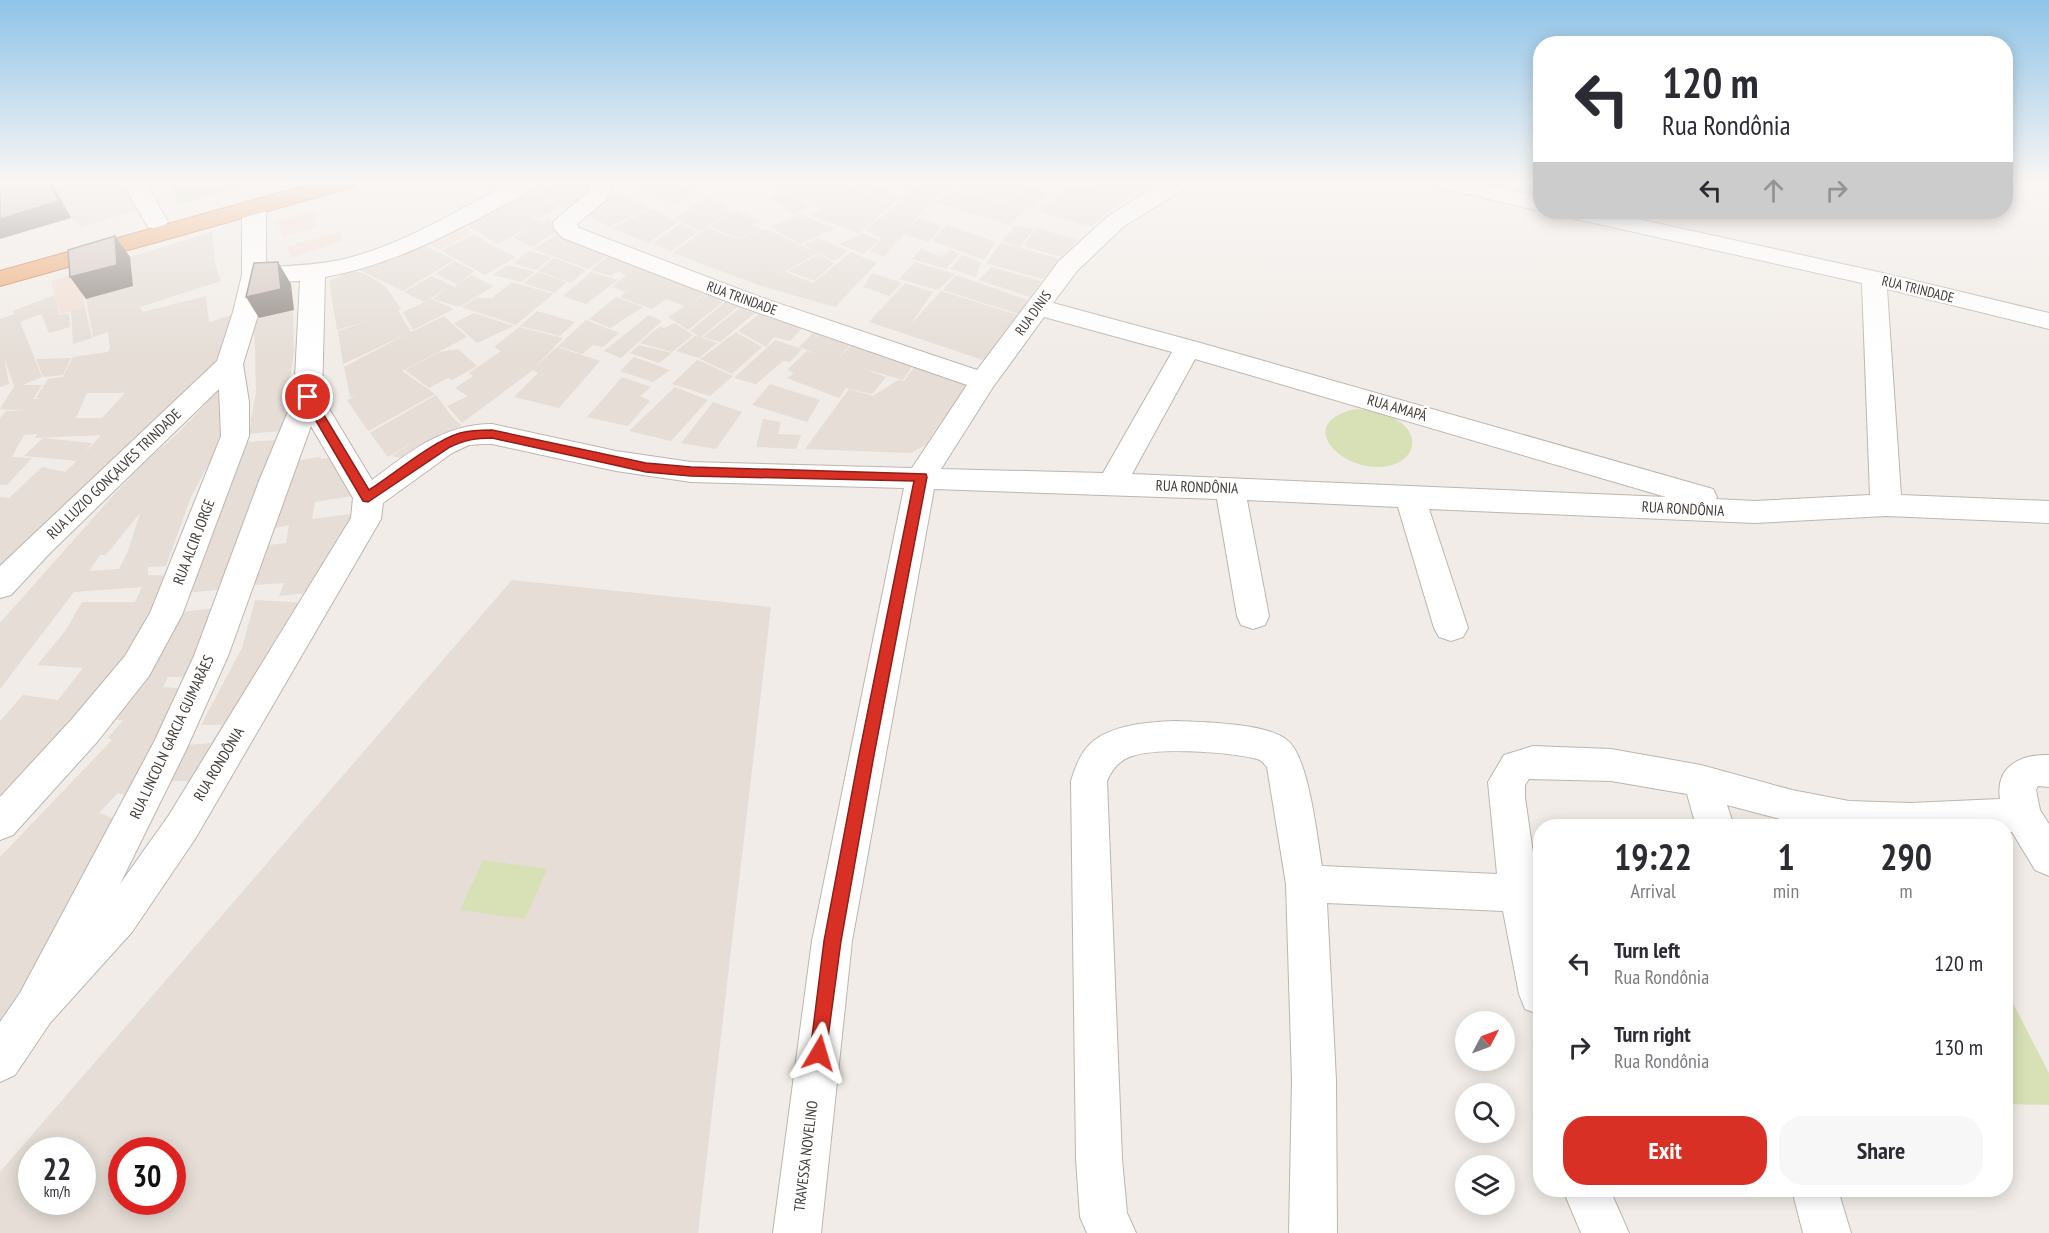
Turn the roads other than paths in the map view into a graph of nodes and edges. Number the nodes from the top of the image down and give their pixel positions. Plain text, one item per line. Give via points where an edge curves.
1 (91, 240) edge
2 (141, 240) edge
3 (254, 240) edge
4 (419, 240) edge
5 (588, 240) edge
6 (1096, 240) edge
7 (1700, 240) edge
8 (0, 264) edge
9 (313, 272) junction
10 (254, 275) junction
11 (1874, 278) junction
12 (0, 279) edge
13 (1037, 307) junction
14 (2049, 321) edge
15 (1188, 348) junction
16 (229, 364) junction
17 (982, 381) junction
18 (308, 397) junction
19 (921, 477) junction
20 (1113, 484) junction
21 (1230, 488) junction
22 (1410, 496) junction
23 (368, 498) junction
24 (1886, 505) junction
25 (1755, 512) junction
26 (2049, 512) edge
27 (0, 586) edge
28 (1253, 616) dead end
29 (1451, 628) dead end
30 (2049, 771) edge
31 (1701, 781) junction
32 (2022, 815) junction
33 (1713, 819) edge
34 (1880, 819) edge
35 (1932, 819) edge
36 (0, 823) edge
37 (2049, 858) edge
38 (1306, 884) junction
39 (1519, 893) junction
40 (1533, 960) edge
41 (35, 1008) junction
42 (0, 1060) edge
43 (1589, 1197) edge
44 (1817, 1197) edge
45 (797, 1233) edge
46 (1112, 1233) edge
47 (1312, 1233) edge
48 (1605, 1233) edge
49 (1827, 1233) edge

1 - 8 highway
2 - 12 highway
3 - 10 street, RUA ALCIR JORGE
4 - 9 street via 367,260
5 - 17 street, RUA TRINDADE via 748,301
6 - 13 street, RUA DINIS via 1068,266
7 - 11 street, RUA TRINDADE
9 - 10 street
9 - 18 street
10 - 16 street, RUA ALCIR JORGE
11 - 14 street, RUA TRINDADE
11 - 24 street
13 - 15 street, RUA AMAPÁ
13 - 17 street, RUA DINIS
15 - 20 street
15 - 25 street, RUA AMAPÁ
16 - 27 street, RUA LUZIO GONÇALVES TRINDADE
16 - 36 street, RUA ALCIR JORGE via 235,436 166,615 137,666
17 - 19 street, RUA DINIS
18 - 23 street
18 - 41 street, RUA LINCOLN GARCIA GUIMARÃES via 211,656 137,814
19 - 20 street, RUA RONDÔNIA
19 - 23 street, RUA RONDÔNIA via 680,471 476,434 446,444
19 - 45 street, TRAVESSA NOVELINO via 832,941
20 - 21 street, RUA RONDÔNIA
21 - 22 street, RUA RONDÔNIA
21 - 28 street
22 - 25 street, RUA RONDÔNIA
22 - 29 street
23 - 41 street, RUA RONDÔNIA via 366,519 182,827 118,919
24 - 25 street, RUA RONDÔNIA
24 - 26 street, RUA RONDÔNIA
30 - 32 street via 2031,770 2019,779
31 - 33 street
31 - 34 street via 1792,807 1849,818
31 - 39 street via 1611,765 1533,762 1517,766 1506,782 1506,798
32 - 35 street
32 - 37 street
38 - 39 street
38 - 46 street via 1285,764 1270,746 1164,735 1131,740 1110,749 1097,761 1089,781 1099,1159 1104,1217
38 - 47 street via 1314,1080
39 - 40 street
41 - 42 street, RUA LINCOLN GARCIA GUIMARÃES
43 - 48 street
44 - 49 street

